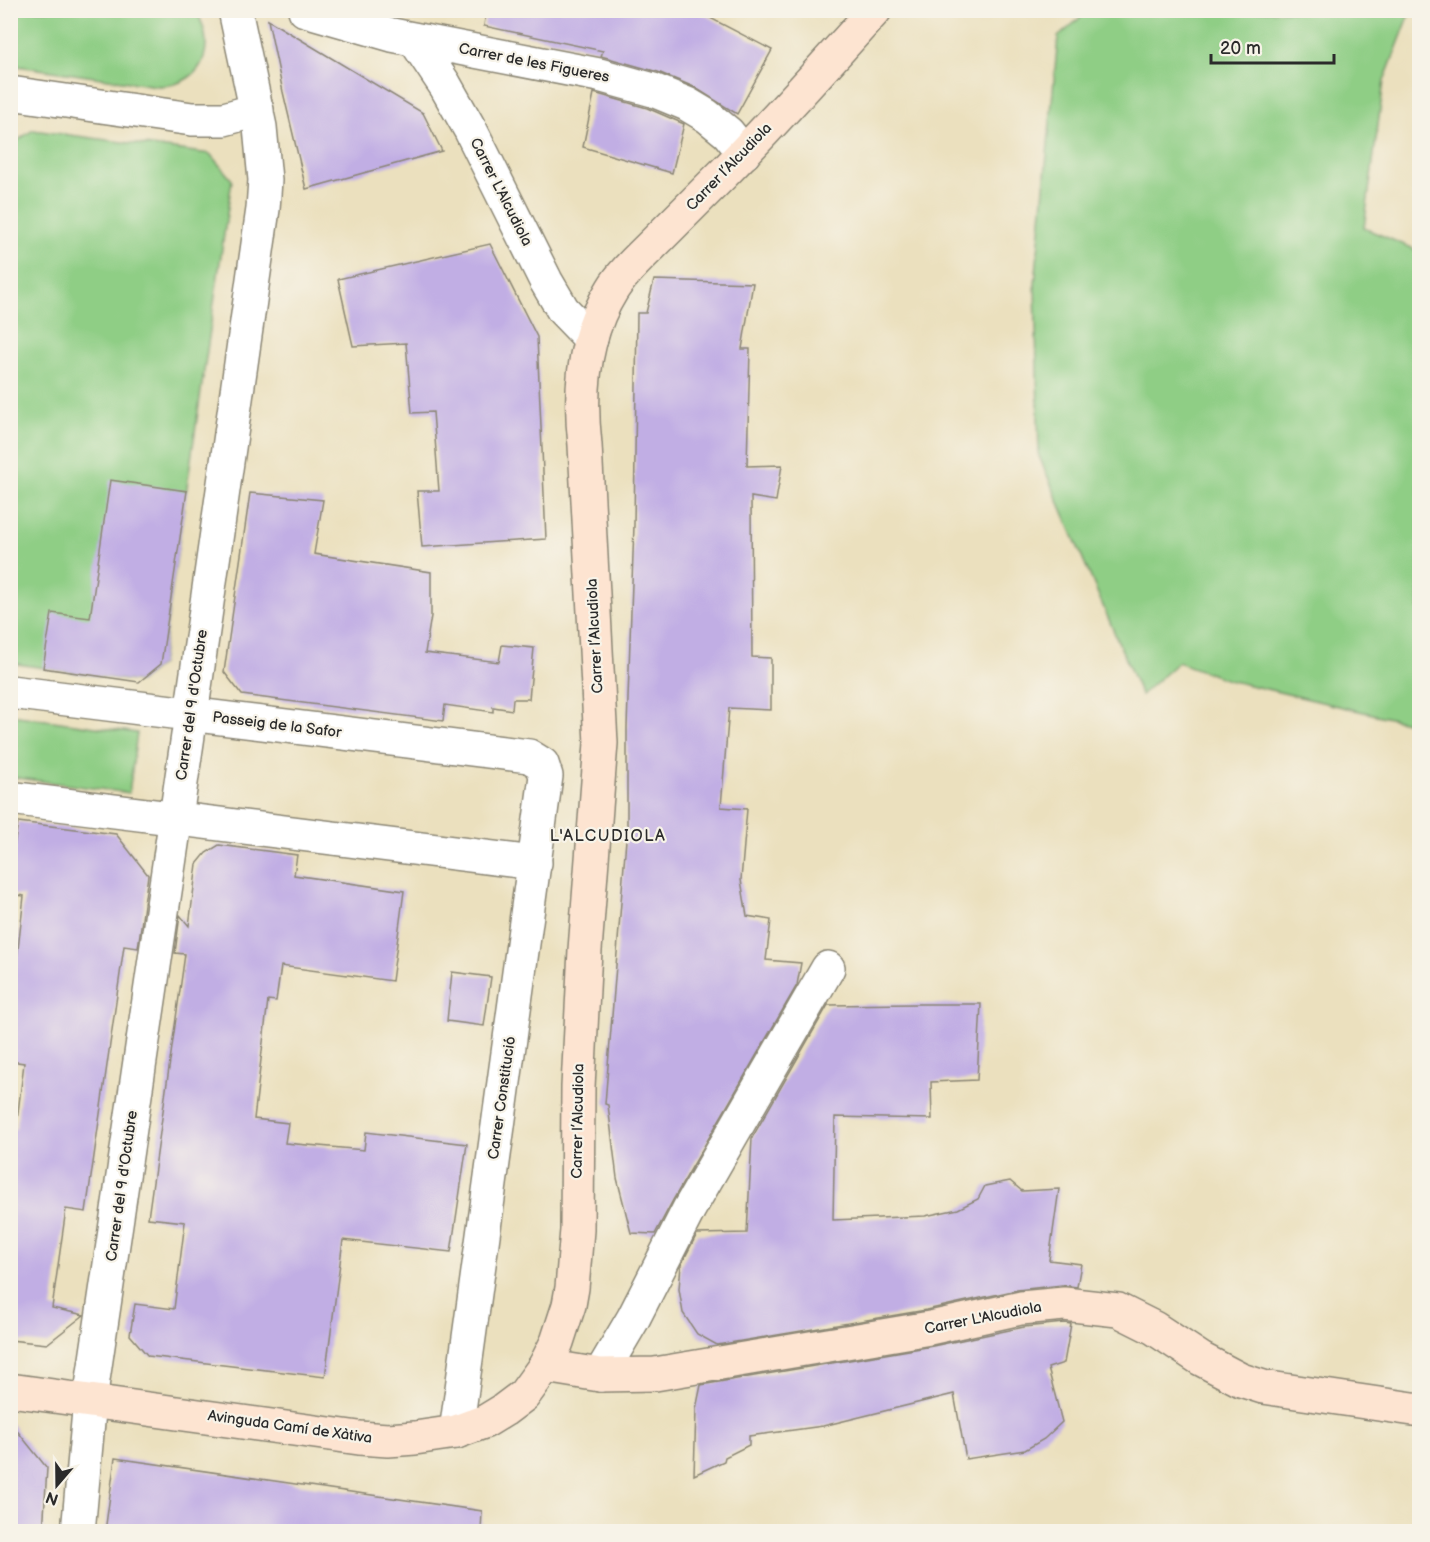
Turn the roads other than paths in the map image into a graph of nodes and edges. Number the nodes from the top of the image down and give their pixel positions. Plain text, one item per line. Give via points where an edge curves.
1 (235, 10) edge
2 (305, 10) edge
3 (876, 10) edge
4 (415, 40) junction
5 (10, 93) edge
6 (256, 110) junction
7 (744, 153) junction
8 (591, 339) junction
9 (10, 692) edge
10 (191, 715) junction
11 (542, 764) joint
12 (10, 798) edge
13 (175, 818) junction
14 (534, 863) junction
15 (828, 968) dead end
16 (545, 1366) junction
17 (600, 1375) junction
18 (10, 1390) edge
19 (90, 1400) junction
20 (1419, 1410) edge
21 (456, 1432) junction
22 (78, 1532) edge

1 - 6 street, Carrer del 9 d'Octubre
2 - 4 street, Carrer de les Figueres
3 - 7 street, Carrer l’Alcudiola
4 - 7 street, Carrer de les Figueres via 599,75 653,90 707,116 728,132
4 - 8 street, Carrer L'Alcudiola via 471,131 563,310
5 - 6 street via 192,119 224,119
6 - 10 street, Carrer del 9 d'Octubre via 265,180 263,209
7 - 8 street, Carrer l’Alcudiola via 613,289
8 - 16 street, Carrer l’Alcudiola via 582,418 601,743 584,961 572,1288 564,1323
9 - 10 street, Passeig de la Safor
10 - 11 street, Passeig de la Safor via 529,756
10 - 13 street, Carrer del 9 d'Octubre
11 - 14 street, Carrer Constitució via 546,776
12 - 13 street
13 - 14 street
13 - 19 street, Carrer del 9 d'Octubre
14 - 21 street, Carrer Constitució
15 - 17 street via 695,1199
16 - 17 street, Carrer L'Alcudiola
16 - 21 street, Avinguda Camí de Xàtiva via 524,1395 486,1421
17 - 20 street, Carrer L'Alcudiola via 655,1374 930,1328 1021,1308 1064,1304 1118,1310 1240,1380 1263,1387
18 - 19 street, Avinguda Camí de Xàtiva
19 - 21 street, Avinguda Camí de Xàtiva via 360,1438 388,1440
19 - 22 street, Carrer del 9 d'Octubre

